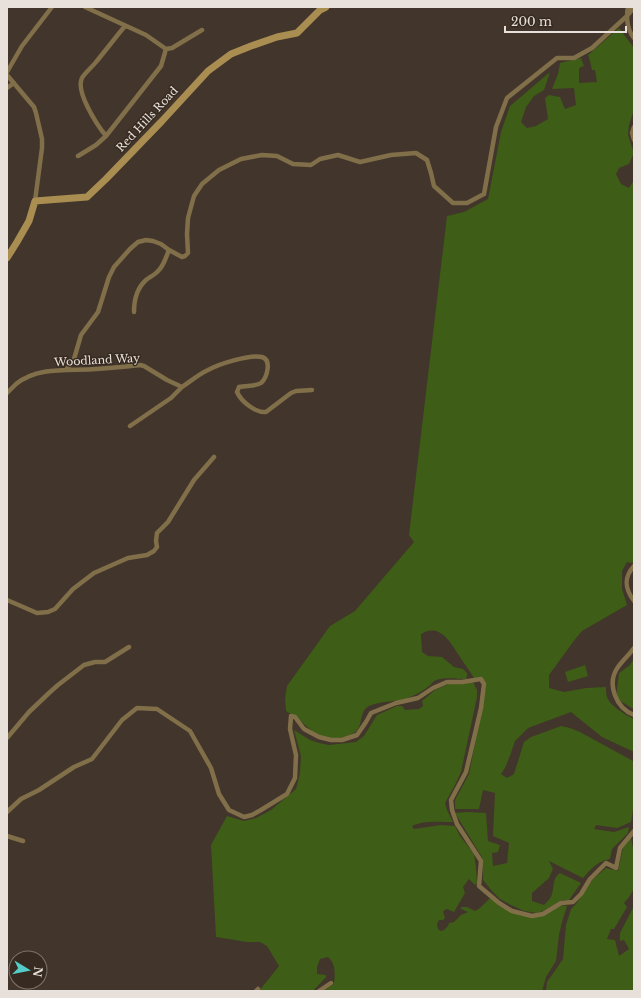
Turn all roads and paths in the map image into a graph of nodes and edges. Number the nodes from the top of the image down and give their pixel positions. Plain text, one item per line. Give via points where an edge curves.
1 (52, 7) edge
2 (85, 7) edge
3 (326, 7) edge
4 (628, 7) edge
5 (634, 7) edge
6 (626, 16) junction
7 (125, 26) junction
8 (202, 30) dead end
9 (634, 38) edge
10 (166, 49) junction
11 (7, 72) edge
12 (7, 75) edge
13 (14, 83) junction
14 (7, 88) edge
15 (634, 127) edge
16 (106, 136) junction
17 (634, 140) edge
18 (78, 156) dead end
19 (35, 201) junction
20 (170, 250) junction
21 (7, 258) edge
22 (134, 312) dead end
23 (66, 370) junction
24 (182, 387) junction
25 (312, 390) dead end
26 (7, 393) edge
27 (130, 426) dead end
28 (214, 456) dead end
29 (634, 566) edge
30 (7, 600) edge
31 (634, 601) edge
32 (129, 648) dead end
33 (634, 648) edge
34 (634, 715) edge
35 (7, 738) edge
36 (7, 812) edge
37 (634, 831) edge
38 (7, 836) edge
39 (23, 841) dead end
40 (331, 983) dead end
41 (319, 991) edge

1 - 11 street via 22,46
2 - 7 street
3 - 19 main road, Red Hills Road via 297,33 277,37 231,54 208,71 86,197
4 - 6 street
5 - 6 street
6 - 9 street
6 - 20 street via 592,48 574,58 557,58 507,98 496,127 484,194 467,203 452,203 434,186 427,160 416,153 360,162 338,155 320,159 311,165 294,164 277,156 262,155 241,159 219,170 202,184 194,196 188,218 188,253 182,257
7 - 10 street via 146,35
7 - 16 street via 82,78 80,87 86,105
8 - 10 street
10 - 16 street via 161,66
12 - 13 street
13 - 14 street
13 - 19 street via 34,106 42,139
15 - 17 street
16 - 18 street
19 - 21 main road via 29,221
20 - 22 street via 159,270 141,286 136,296
20 - 23 street via 161,244 146,240 138,242 121,258 109,277 98,312 81,335 74,359
23 - 24 street, Woodland Way via 140,365
23 - 26 street, Woodland Way via 41,372 27,377
24 - 25 street via 207,370 236,360 261,357 268,364 264,380 258,384 239,386 237,392 254,409 268,411 291,393
24 - 27 street via 171,398
28 - 30 street via 194,480 168,522 157,533 157,547 154,551 147,555 128,558 94,573 74,589 56,609 48,612 37,613
29 - 31 street via 626,585
32 - 35 street via 105,662 84,665 29,712
33 - 34 street via 618,668 613,686 620,706
36 - 37 street via 21,799 92,759 122,720 138,708 157,709 190,732 211,768 229,810 244,817 252,815 287,794 295,778 296,755 290,729 291,716 295,717 304,729 319,737 342,740 357,735 371,713 418,698 446,682 481,679 484,684 481,708 466,772 451,800 457,824 481,861 479,886 512,911 532,916 543,914 561,903 573,902 606,863 616,868 620,848
38 - 39 street
40 - 41 street

